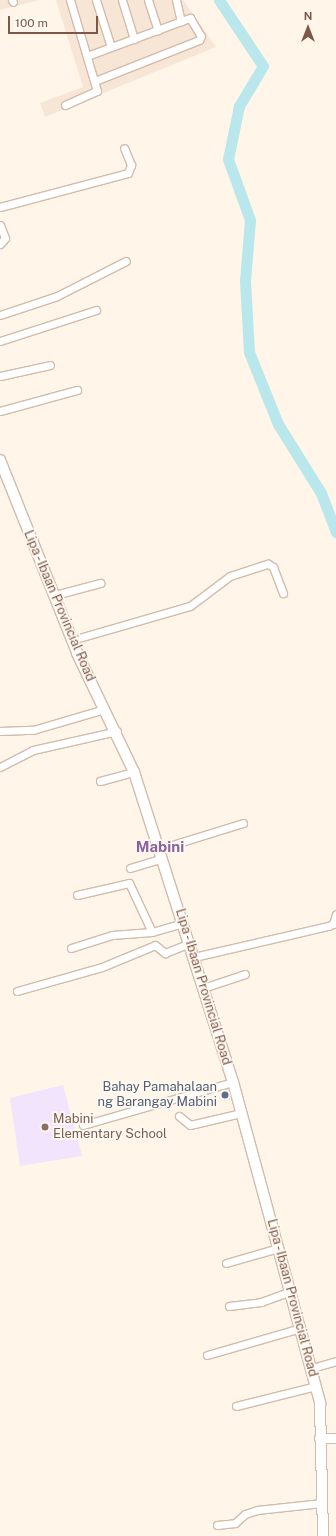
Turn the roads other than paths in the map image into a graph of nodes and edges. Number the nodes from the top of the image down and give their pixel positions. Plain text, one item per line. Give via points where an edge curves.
1 (70, 0) edge
2 (96, 0) edge
3 (122, 0) edge
4 (148, 0) edge
5 (176, 0) edge
6 (181, 21) junction
7 (158, 30) junction
8 (134, 39) junction
9 (111, 47) junction
10 (87, 56) junction
11 (95, 81) junction
12 (65, 105) dead end
13 (124, 148) dead end
14 (0, 207) edge
15 (0, 225) edge
16 (0, 244) edge
17 (126, 260) dead end
18 (96, 310) dead end
19 (0, 316) edge
20 (0, 341) edge
21 (50, 365) dead end
22 (0, 376) edge
23 (77, 390) dead end
24 (0, 411) edge
25 (0, 460) edge
26 (100, 583) dead end
27 (284, 593) dead end
28 (54, 595) junction
29 (72, 640) junction
30 (105, 709) junction
31 (0, 731) edge
32 (117, 731) junction
33 (0, 767) edge
34 (134, 772) junction
35 (100, 781) dead end
36 (243, 823) dead end
37 (161, 853) junction
38 (130, 868) dead end
39 (77, 895) dead end
40 (336, 914) edge
41 (183, 923) junction
42 (152, 932) junction
43 (190, 943) junction
44 (71, 948) dead end
45 (194, 957) junction
46 (245, 974) dead end
47 (204, 988) junction
48 (17, 991) dead end
49 (233, 1082) junction
50 (241, 1114) junction
51 (179, 1116) dead end
52 (83, 1125) dead end
53 (278, 1248) junction
54 (226, 1263) dead end
55 (291, 1291) junction
56 (229, 1306) dead end
57 (301, 1328) junction
58 (207, 1355) dead end
59 (336, 1361) edge
60 (312, 1368) junction
61 (316, 1386) junction
62 (236, 1406) dead end
63 (319, 1438) junction
64 (336, 1438) edge
65 (322, 1502) junction
66 (217, 1525) dead end
67 (323, 1536) edge

1 - 10 street
2 - 9 street
3 - 8 street
4 - 7 street
5 - 6 street
6 - 7 street
6 - 11 street via 192,19 201,38
7 - 8 street
8 - 9 street
9 - 10 street
10 - 11 street
11 - 12 street via 97,91
13 - 14 street via 131,165 128,173
15 - 16 street via 5,238
17 - 19 street via 57,296
18 - 20 street
21 - 22 street
23 - 24 street
25 - 28 main road, Lipa - Ibaan Provincial Road
26 - 28 street
27 - 29 street via 272,567 268,564 230,576 190,606
28 - 29 main road, Lipa - Ibaan Provincial Road
29 - 30 main road, Lipa - Ibaan Provincial Road
30 - 31 street via 33,730
30 - 32 main road, Lipa - Ibaan Provincial Road
32 - 33 street via 34,750
32 - 34 main road, Lipa - Ibaan Provincial Road
34 - 35 street
34 - 37 main road, Lipa - Ibaan Provincial Road
36 - 37 street
37 - 38 street
37 - 41 main road, Lipa - Ibaan Provincial Road
39 - 42 street via 129,883
40 - 45 street via 333,924 328,926
41 - 42 street
41 - 43 main road, Lipa - Ibaan Provincial Road
42 - 44 street via 112,935
43 - 45 main road, Lipa - Ibaan Provincial Road
43 - 48 street via 165,953 155,945 102,967
45 - 47 main road, Lipa - Ibaan Provincial Road
46 - 47 street
47 - 49 main road, Lipa - Ibaan Provincial Road
49 - 50 main road, Lipa - Ibaan Provincial Road
49 - 52 street
50 - 51 street via 190,1125
50 - 53 main road, Lipa - Ibaan Provincial Road
53 - 54 street
53 - 55 main road, Lipa - Ibaan Provincial Road
55 - 56 street via 261,1302
55 - 57 main road, Lipa - Ibaan Provincial Road
57 - 58 street
57 - 60 main road, Lipa - Ibaan Provincial Road
59 - 60 street
60 - 61 main road, Lipa - Ibaan Provincial Road
61 - 62 street
61 - 63 main road, Lipa - Ibaan Provincial Road via 320,1403
63 - 64 street
63 - 65 main road, Lipa - Ibaan Provincial Road
65 - 66 street via 257,1510 245,1514 234,1524
65 - 67 main road, Lipa - Ibaan Provincial Road

